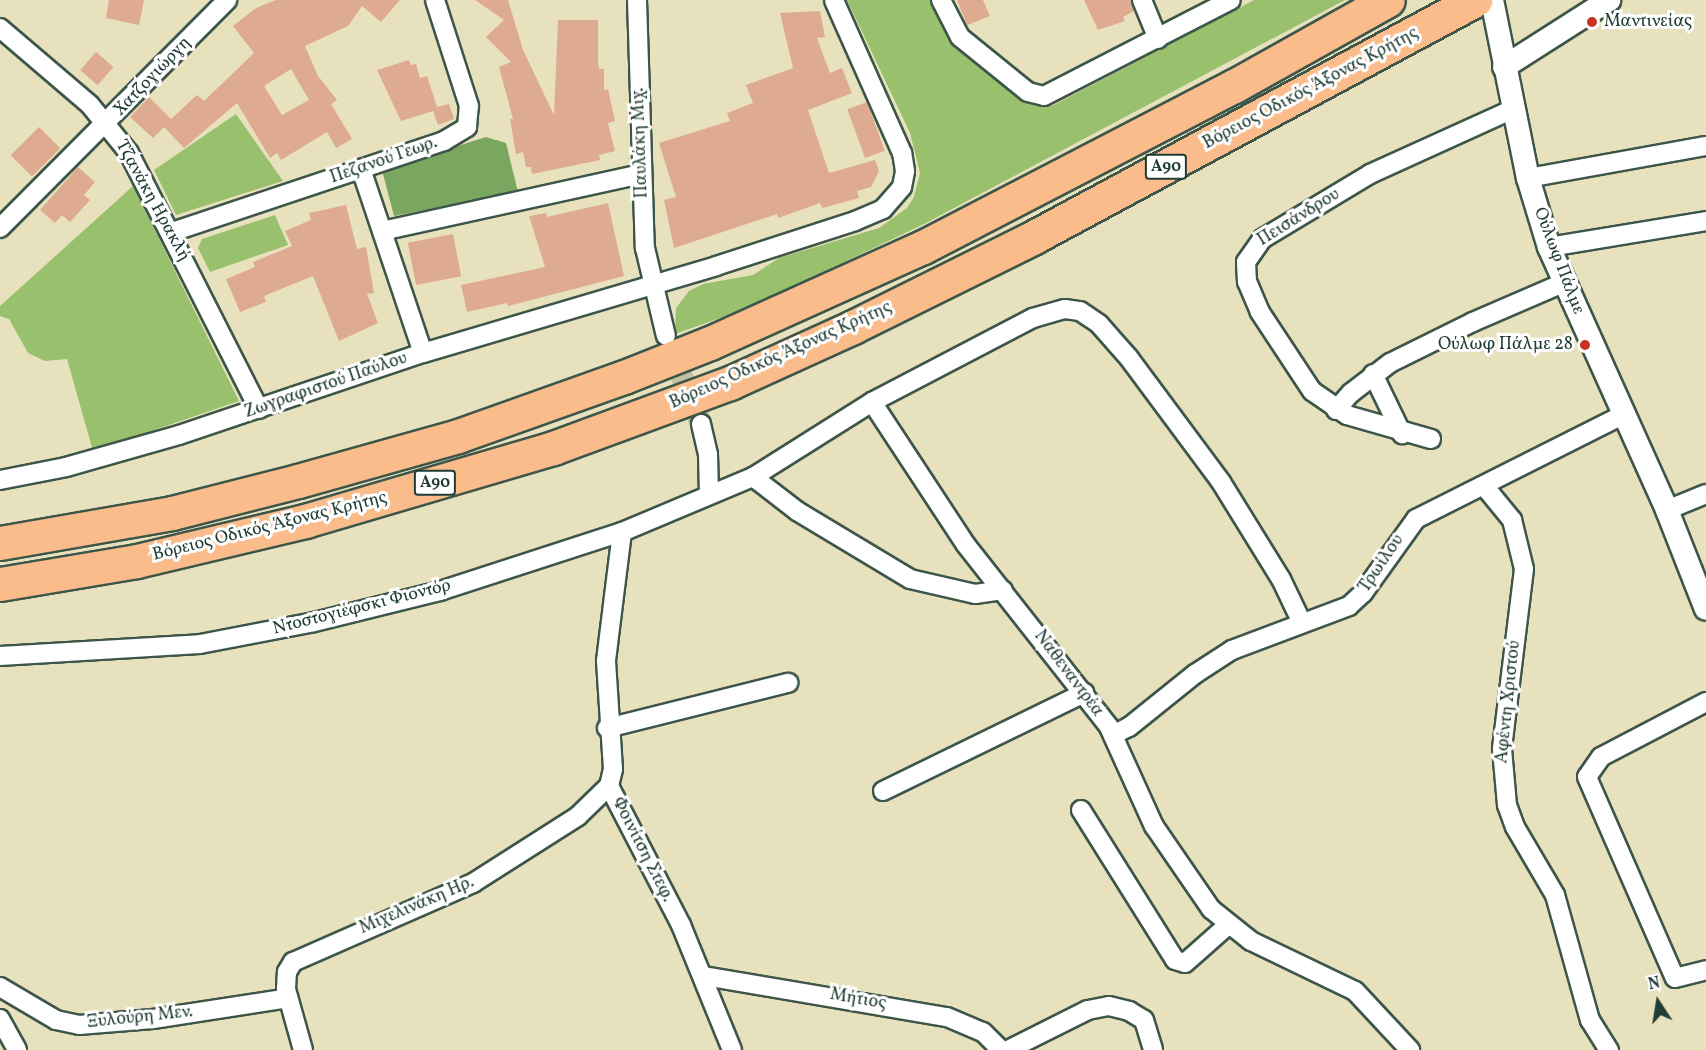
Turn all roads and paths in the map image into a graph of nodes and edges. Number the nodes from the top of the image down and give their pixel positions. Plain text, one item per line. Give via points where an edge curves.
1 (227, 0) edge
2 (435, 0) edge
3 (637, 0) edge
4 (834, 0) edge
5 (941, 0) edge
6 (1142, 0) edge
7 (1232, 0) edge
8 (1389, 0) edge
9 (1475, 0) edge
10 (1492, 0) edge
11 (1609, 0) edge
12 (0, 28) edge
13 (1158, 39) junction
14 (1503, 61) junction
15 (1513, 108) junction
16 (108, 124) junction
17 (1706, 146) edge
18 (361, 169) junction
19 (642, 174) junction
20 (1528, 178) junction
21 (1706, 222) edge
22 (0, 228) edge
23 (382, 231) junction
24 (172, 232) junction
25 (1549, 247) junction
26 (1563, 284) junction
27 (651, 285) junction
28 (666, 336) tunnel mouth
29 (423, 353) junction
30 (1373, 374) junction
31 (872, 402) junction
32 (259, 409) junction
33 (1336, 410) junction
34 (1625, 414) junction
35 (701, 424) tunnel mouth
36 (1402, 434) junction
37 (1431, 439) dead end
38 (753, 477) junction
39 (0, 480) edge
40 (1485, 487) junction
41 (709, 494) junction
42 (1706, 494) edge
43 (1667, 510) junction
44 (622, 532) junction
45 (0, 543) edge
46 (0, 584) edge
47 (1003, 590) junction
48 (1706, 609) edge
49 (1302, 623) junction
50 (0, 656) edge
51 (788, 683) dead end
52 (1084, 693) junction
53 (1706, 702) edge
54 (607, 728) junction
55 (1113, 735) junction
56 (609, 786) junction
57 (883, 791) dead end
58 (1081, 810) dead end
59 (1228, 925) junction
60 (1706, 970) edge
61 (704, 976) junction
62 (0, 987) edge
63 (288, 998) junction
64 (0, 1019) edge
65 (17, 1050) edge
66 (303, 1050) edge
67 (732, 1050) edge
68 (1001, 1050) edge
69 (1008, 1050) edge
70 (1153, 1050) edge
71 (1410, 1050) edge
72 (1609, 1050) edge

1 - 16 street, Χατζογιώργη
2 - 18 street, Πεζανού Γεωρ. via 469,106 467,127 444,141
3 - 19 street, Παυλάκη Μιχ.
4 - 27 street, Ζωγραφιστού Παύλου via 902,153 905,171 897,196 883,209 855,221
5 - 13 street via 960,37 1028,92 1044,96
6 - 13 street
7 - 13 street
8 - 45 highway, Βόρειος Οδικός Άξονας Κρήτης / Α90 via 1234,86 922,247 710,343 624,377 458,436 298,481 172,513
9 - 46 highway, Βόρειος Οδικός Άξονας Κρήτης / Α90 via 1034,237 730,383 553,448 304,521 137,561
10 - 14 street, Ούλωφ Πάλμε
11 - 14 street
12 - 16 street, Τζανάκη Ηρακλή via 68,84
14 - 15 street, Ούλωφ Πάλμε
15 - 20 street, Ούλωφ Πάλμε
15 - 33 street, Πεισάνδρου via 1370,174 1262,239 1248,254 1245,276 1260,312 1300,376
16 - 22 street, Χατζογιώργη
16 - 24 street, Τζανάκη Ηρακλή via 139,169
17 - 20 street
18 - 23 street
18 - 24 street, Πεζανού Γεωρ.
19 - 23 street
19 - 27 street, Παυλάκη Μιχ.
20 - 25 street, Ούλωφ Πάλμε
21 - 25 street
23 - 29 street
24 - 32 street, Τζανάκη Ηρακλή
25 - 26 street, Ούλωφ Πάλμε
26 - 30 street via 1473,322
26 - 34 street, Ούλωφ Πάλμε
27 - 28 street, Παυλάκη Μιχ.
27 - 29 street, Ζωγραφιστού Παύλου
29 - 32 street, Ζωγραφιστού Παύλου
30 - 33 street
30 - 36 street
31 - 38 street
31 - 47 street, Ναθεναντρέα via 966,545
31 - 49 street via 1033,318 1065,309 1080,311 1099,324 1130,358 1221,482 1281,579
32 - 39 street, Ζωγραφιστού Παύλου via 105,457
33 - 36 street, Πεισάνδρου
34 - 40 street, Τρωίλου
34 - 43 street, Ούλωφ Πάλμε
35 - 41 street via 708,454
36 - 37 street, Πεισάνδρου
38 - 41 street
38 - 47 street via 797,511 910,579 975,594
40 - 49 street, Τρωίλου via 1416,519 1356,601 1336,613
40 - 72 street, Αφέντη Χριστού via 1512,520 1524,569 1502,748 1507,805 1555,895 1590,1020
41 - 44 street, Ντοστογιέφσκι Φιοντόρ
42 - 43 street
43 - 48 street, Ούλωφ Πάλμε
44 - 50 street, Ντοστογιέφσκι Φιοντόρ via 440,591 314,622 200,644
44 - 54 street, Φοινίτση Στεφ. via 607,642
47 - 52 street, Ναθεναντρέα
49 - 55 street, Τρωίλου via 1232,650
51 - 54 street
52 - 55 street, Ναθεναντρέα
52 - 57 street
53 - 60 street via 1601,757 1590,769 1587,784 1675,978
54 - 56 street, Φοινίτση Στεφ. via 613,768
55 - 59 street, Ναθεναντρέα via 1133,787 1168,849 1195,889
56 - 61 street, Φοινίτση Στεφ.
56 - 63 street, Μιχελινάκη Ηρ. via 589,807 501,867 293,962 285,980
58 - 59 street via 1175,960 1185,963
59 - 71 street, Ναθεναντρέα via 1251,941 1355,991
61 - 67 street, Φοινίτση Στεφ.
61 - 68 street, Μήτιος via 947,1017 982,1032
62 - 63 street, Ξυλούρη Μεν. via 56,1020 79,1025 153,1019
63 - 66 street, Μιχελινάκη Ηρ.
64 - 65 street
69 - 70 street via 1088,1010 1109,1006 1144,1020

